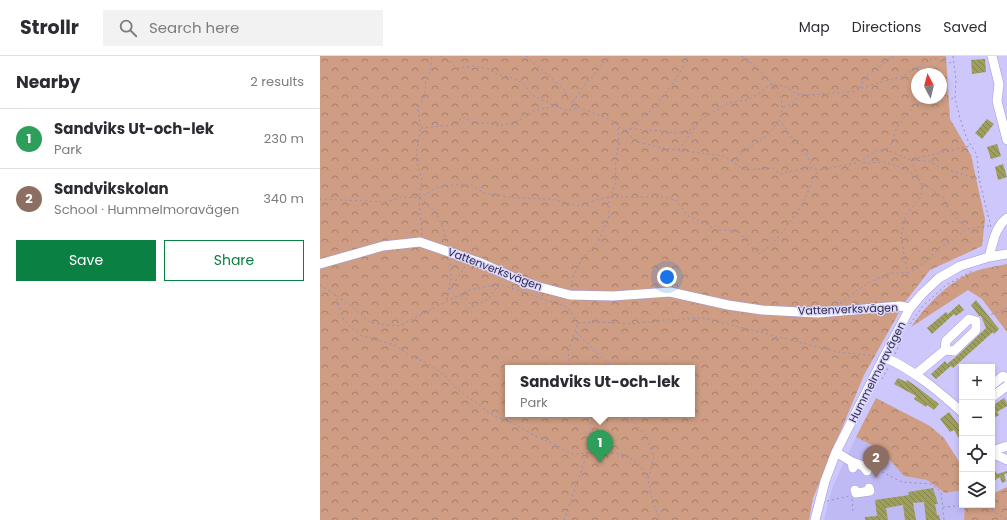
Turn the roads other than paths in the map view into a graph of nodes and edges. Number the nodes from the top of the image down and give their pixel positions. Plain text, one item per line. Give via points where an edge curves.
1 (992, 56) edge
2 (1007, 140) edge
3 (1007, 218) edge
4 (1007, 254) edge
5 (989, 257) junction
6 (320, 264) edge
7 (910, 308) junction
8 (945, 350) junction
9 (888, 359) junction
10 (916, 374) junction
11 (1007, 378) edge
12 (995, 383) edge
13 (1007, 386) edge
14 (995, 395) edge
15 (959, 409) edge
16 (1007, 446) edge
17 (995, 451) edge
18 (836, 452) junction
19 (995, 454) edge
20 (1007, 460) edge
21 (867, 471) dead end
22 (870, 488) dead end
23 (855, 490) dead end
24 (814, 520) edge

1 - 2 street via 999,84 997,101
3 - 5 street via 1000,223
4 - 5 street, Hummelmoravägen
5 - 7 street, Hummelmoravägen via 960,266 940,278
6 - 7 street, Vattenverksvägen via 384,246 420,242 470,259 528,284 570,295 613,296 670,292 762,310 834,312 900,306
7 - 9 street, Hummelmoravägen
8 - 8 street via 954,351 976,330 976,321 969,320 952,335 946,341
8 - 10 street
9 - 10 street
9 - 18 street, Hummelmoravägen
10 - 15 street
11 - 12 street via 1003,376
13 - 14 street
16 - 17 street
18 - 21 street via 852,465 863,466
18 - 24 street, Hummelmoravägen
19 - 20 street
22 - 23 street via 870,491 856,493

